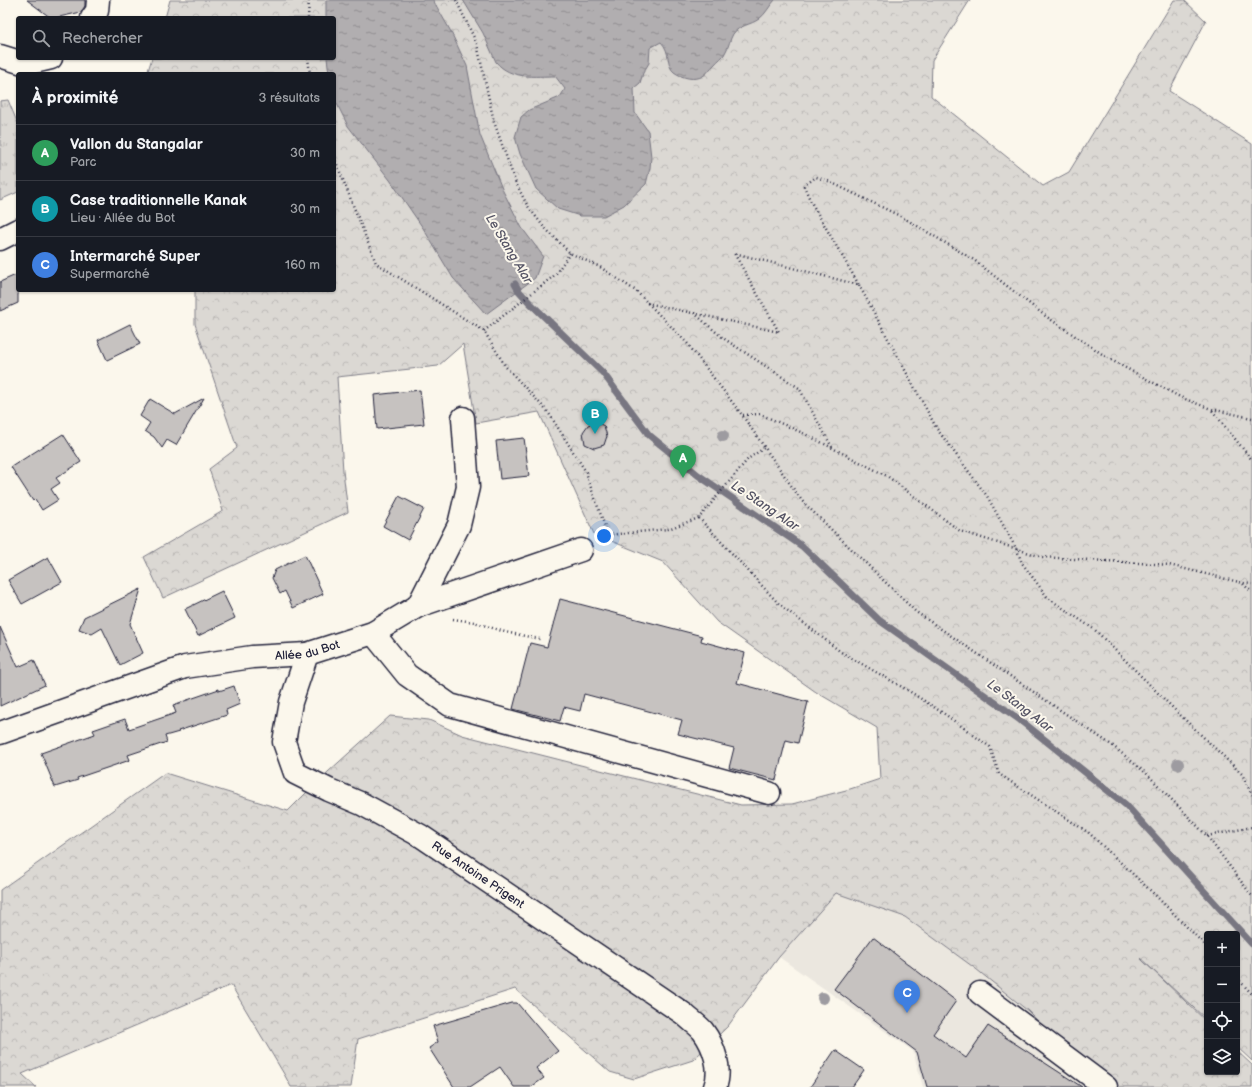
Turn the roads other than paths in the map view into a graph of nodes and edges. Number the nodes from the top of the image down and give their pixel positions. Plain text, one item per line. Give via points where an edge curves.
1 (98, 0) edge
2 (93, 16) edge
3 (0, 56) edge
4 (43, 60) edge
5 (16, 231) edge
6 (0, 239) edge
7 (463, 418) dead end
8 (581, 550) road end
9 (418, 606) junction
10 (373, 633) junction
11 (307, 654) junction
12 (0, 734) edge
13 (769, 793) dead end
14 (980, 993) dead end
15 (715, 1087) edge
16 (1106, 1087) edge

1 - 2 street via 97,11
3 - 4 street via 26,64
5 - 6 street
7 - 9 street via 468,487 459,525
8 - 9 street, Allée du Bot
9 - 10 street, Allée du Bot
10 - 11 street, Allée du Bot
10 - 13 street via 407,675 450,705
11 - 12 street, Allée du Bot via 252,657 185,667
11 - 15 street, Rue Antoine Prigent via 291,702 284,742 295,773 362,804 421,836 684,1014 702,1031 713,1047 718,1068
14 - 16 street

